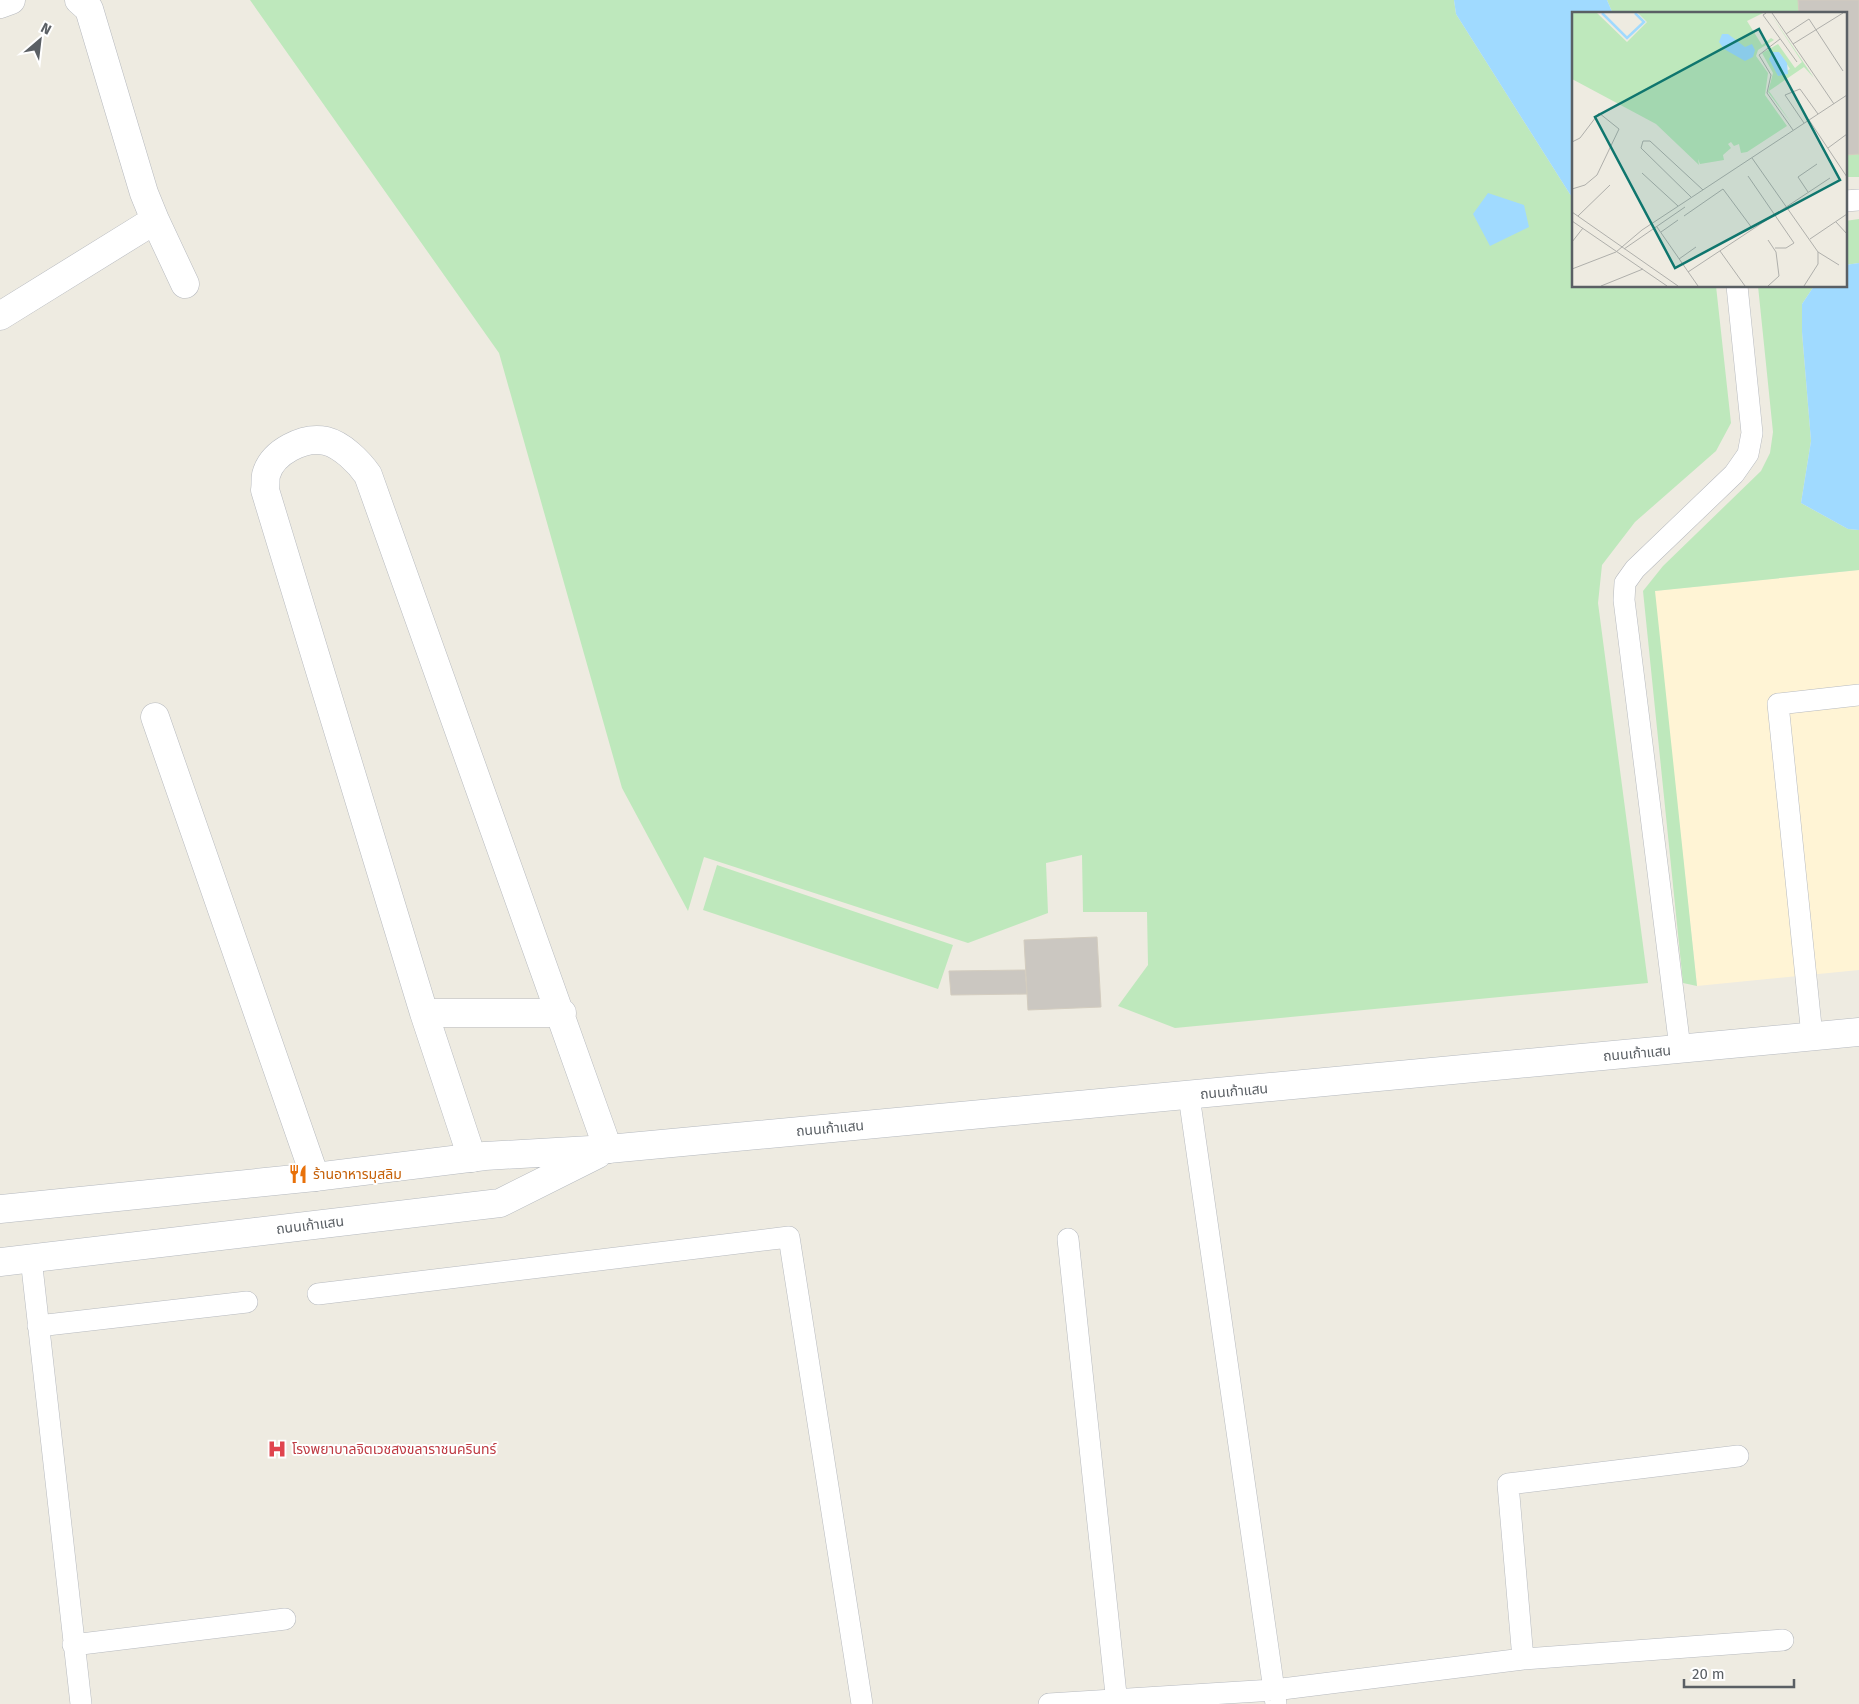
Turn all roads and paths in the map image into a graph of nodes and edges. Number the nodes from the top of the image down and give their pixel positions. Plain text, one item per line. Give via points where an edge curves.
1 (11, 0) edge
2 (79, 0) edge
3 (0, 4) edge
4 (1859, 200) edge
5 (1846, 201) edge
6 (155, 220) junction
7 (185, 284) dead end
8 (1738, 288) edge
9 (0, 316) edge
10 (1859, 695) edge
11 (155, 717) dead end
12 (424, 1013) junction
13 (562, 1013) junction
14 (1859, 1032) edge
15 (1812, 1036) junction
16 (1680, 1048) junction
17 (1189, 1096) junction
18 (608, 1149) junction
19 (472, 1158) junction
20 (314, 1177) junction
21 (0, 1209) edge
22 (1068, 1239) dead end
23 (31, 1258) junction
24 (0, 1262) edge
25 (318, 1294) dead end
26 (247, 1302) dead end
27 (38, 1326) junction
28 (1738, 1456) dead end
29 (284, 1619) dead end
30 (1783, 1640) dead end
31 (73, 1645) junction
32 (1523, 1658) junction
33 (1275, 1697) edge
34 (1117, 1701) edge
35 (81, 1704) edge
36 (862, 1704) edge
37 (1049, 1704) edge

1 - 3 street
2 - 6 street via 89,9
4 - 5 lane
6 - 7 street
6 - 9 street
8 - 16 lane via 1752,433 1748,454 1734,474 1635,568 1625,583 1624,600
10 - 15 lane via 1778,704
11 - 20 street
12 - 13 street
12 - 13 street via 265,490 266,474 281,453 311,440 327,441 360,463 368,474
12 - 19 street
13 - 18 street
14 - 15 street, ถนนเก้าแสน
15 - 16 street, ถนนเก้าแสน
16 - 17 street, ถนนเก้าแสน
17 - 18 street, ถนนเก้าแสน
17 - 33 lane
18 - 19 street, ถนนเก้าแสน
18 - 23 street, ถนนเก้าแสน via 500,1202
19 - 20 street, ถนนเก้าแสน
20 - 21 street, ถนนเก้าแสน
22 - 34 lane
23 - 24 street, ถนนเก้าแสน
23 - 27 lane
25 - 36 lane via 789,1237
26 - 27 lane
27 - 31 lane
28 - 32 lane via 1508,1484
29 - 31 lane
30 - 32 lane
31 - 35 lane
32 - 33 lane
33 - 34 lane
34 - 37 lane

